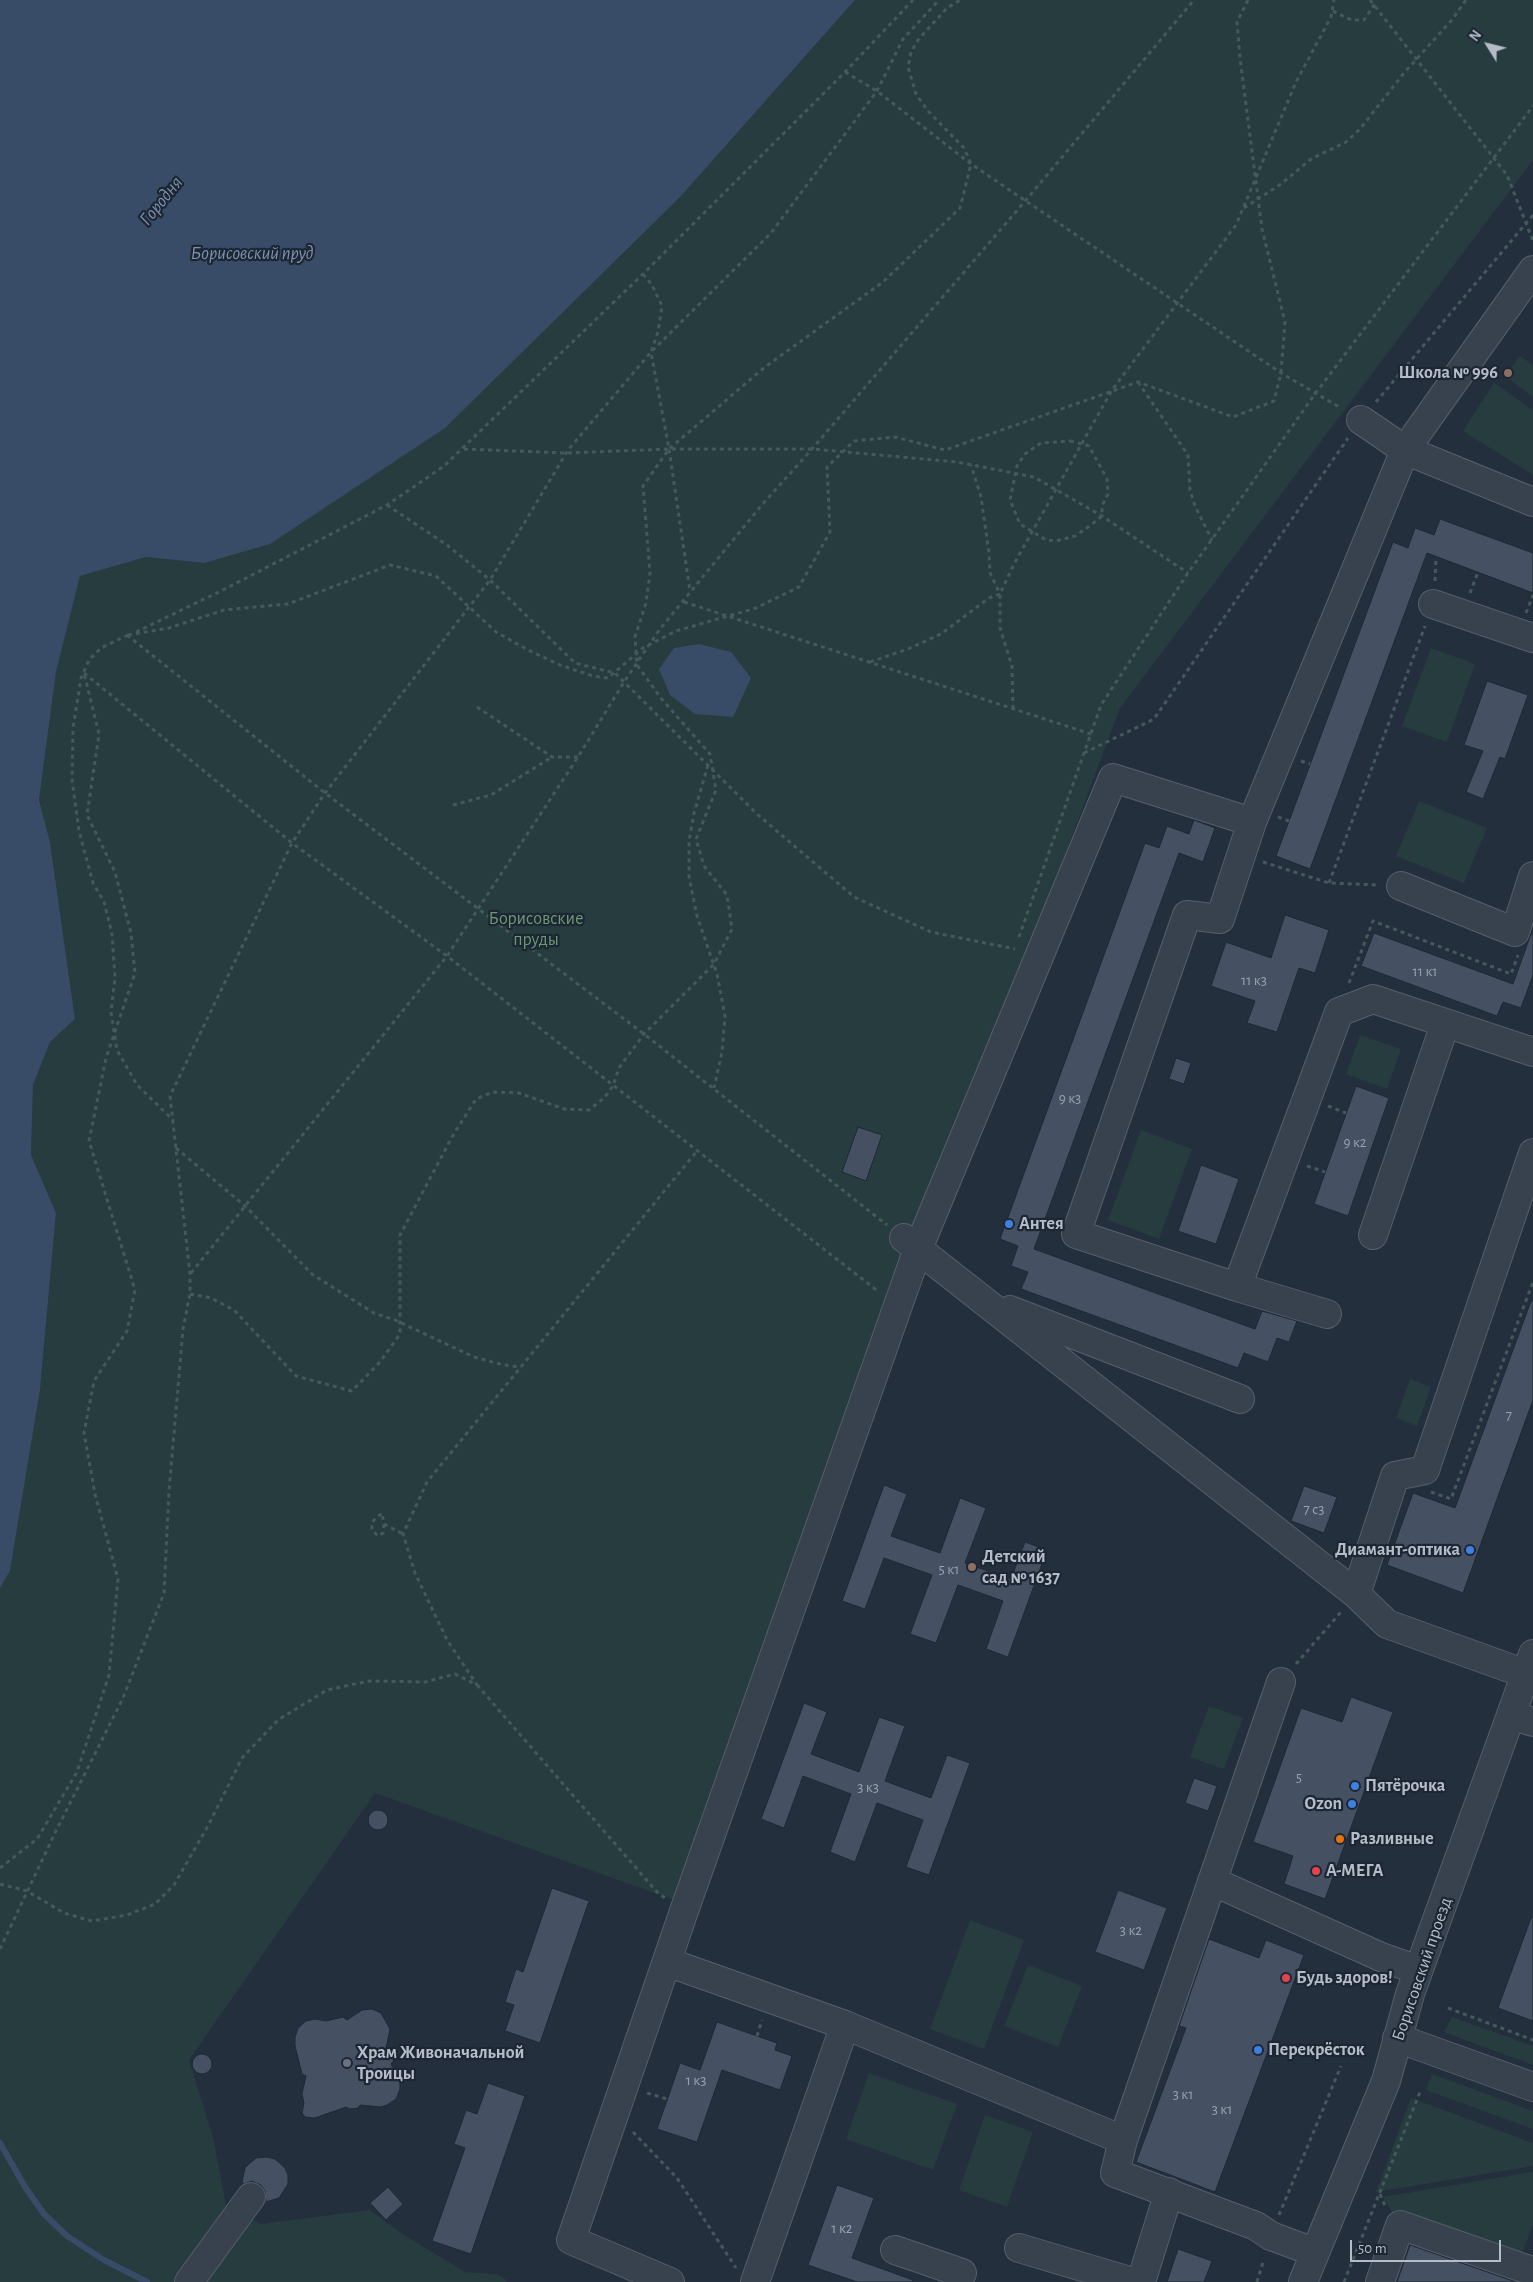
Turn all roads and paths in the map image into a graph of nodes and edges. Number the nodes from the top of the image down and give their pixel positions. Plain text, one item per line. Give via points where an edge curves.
1 (913, 0) edge
2 (939, 0) edge
3 (960, 0) edge
4 (1194, 0) edge
5 (1248, 0) edge
6 (1334, 0) edge
7 (1370, 0) edge
8 (1375, 0) edge
9 (1466, 0) edge
10 (1374, 5) junction
11 (1333, 11) junction
12 (1417, 58) junction
13 (845, 72) junction
14 (877, 91) junction
15 (1533, 106) edge
16 (1494, 158) junction
17 (971, 164) junction
18 (1256, 180) junction
19 (1258, 199) junction
20 (1026, 200) junction
21 (1244, 208) junction
22 (1533, 215) edge
23 (1526, 223) junction
24 (1533, 240) edge
25 (1533, 270) edge
26 (643, 274) junction
27 (1178, 304) junction
28 (651, 352) junction
29 (1280, 373) junction
30 (1138, 382) junction
31 (1112, 390) junction
32 (1315, 394) junction
33 (1361, 420) junction
34 (1082, 445) junction
35 (463, 448) junction
36 (669, 449) junction
37 (812, 449) junction
38 (1405, 450) junction
39 (843, 452) junction
40 (566, 453) junction
41 (972, 465) junction
42 (1015, 474) junction
43 (1056, 490) junction
44 (1533, 502) edge
45 (387, 504) junction
46 (1102, 516) junction
47 (1032, 533) junction
48 (1212, 540) junction
49 (1188, 573) junction
50 (490, 580) junction
51 (690, 592) junction
52 (1000, 594) junction
53 (684, 602) junction
54 (1433, 604) joint
55 (470, 608) junction
56 (727, 616) junction
57 (127, 635) junction
58 (1533, 638) edge
59 (649, 645) junction
60 (636, 655) junction
61 (870, 662) junction
62 (637, 665) junction
63 (84, 673) junction
64 (615, 673) junction
65 (624, 682) junction
66 (477, 707) dead end
67 (1013, 709) junction
68 (1090, 734) junction
69 (1084, 753) junction
70 (552, 757) junction
71 (578, 758) junction
72 (708, 765) junction
73 (712, 770) junction
74 (325, 793) junction
75 (453, 805) dead end
76 (1252, 822) junction
77 (292, 843) junction
78 (1241, 855) junction
79 (1533, 876) edge
80 (1330, 883) junction
81 (1401, 886) joint
82 (479, 908) junction
83 (1520, 948) dead end
84 (1015, 949) junction
85 (447, 956) junction
86 (1012, 958) dead end
87 (714, 964) junction
88 (1338, 1012) junction
89 (1445, 1024) junction
90 (114, 1033) junction
91 (644, 1034) junction
92 (1533, 1052) edge
93 (613, 1086) junction
94 (714, 1088) junction
95 (173, 1121) junction
96 (176, 1148) junction
97 (697, 1151) junction
98 (1533, 1153) edge
99 (245, 1206) junction
100 (1372, 1234) dead end
101 (910, 1243) junction
102 (190, 1274) junction
103 (884, 1286) dead end
104 (1237, 1287) junction
105 (190, 1294) junction
106 (983, 1300) junction
107 (1327, 1314) dead end
108 (400, 1322) junction
109 (521, 1367) junction
110 (1240, 1399) dead end
111 (384, 1524) junction
112 (403, 1534) junction
113 (1356, 1594) junction
114 (1529, 1664) edge
115 (1281, 1682) joint
116 (477, 1685) junction
117 (1522, 1719) edge
118 (0, 1868) edge
119 (1212, 1881) junction
120 (0, 1884) edge
121 (28, 1892) junction
122 (684, 1911) junction
123 (0, 1949) edge
124 (667, 1962) junction
125 (1418, 1970) junction
126 (1448, 2008) dead end
127 (844, 2025) junction
128 (1398, 2038) junction
129 (1533, 2040) edge
130 (1341, 2066) dead end
131 (1533, 2087) edge
132 (1420, 2092) dead end
133 (615, 2113) junction
134 (1123, 2140) junction
135 (1169, 2192) junction
136 (246, 2202) dead end
137 (1271, 2236) junction
138 (1019, 2248) dead end
139 (895, 2250) dead end
140 (1314, 2252) junction
141 (1529, 2270) edge
142 (748, 2278) edge
143 (190, 2282) edge
144 (670, 2282) edge
145 (958, 2282) edge
146 (1133, 2282) edge
147 (1141, 2282) edge
148 (1256, 2282) edge
149 (1303, 2282) edge
150 (1344, 2282) edge
151 (1380, 2282) edge

1 - 13 path
2 - 14 path via 903,39
3 - 17 path via 947,8 918,40 908,67 916,94 964,148
4 - 20 path
5 - 18 path via 1237,22
6 - 11 path
7 - 10 path
8 - 10 path
9 - 12 path
10 - 11 path via 1364,20 1351,20
10 - 12 path
11 - 18 path via 1296,82
12 - 16 path
12 - 19 path via 1346,142 1311,159
13 - 14 path
13 - 26 path
14 - 17 path
14 - 28 path via 771,234
15 - 16 path
16 - 23 path via 1507,175
16 - 32 path
17 - 20 path
17 - 36 path via 960,208 883,282 765,367
18 - 19 path
18 - 21 path
19 - 21 path
19 - 29 path via 1262,229 1285,322
20 - 27 path
20 - 37 path
21 - 27 path
22 - 23 path
23 - 24 path
23 - 33 path
25 - 38 street
26 - 28 path via 662,306
26 - 35 path
27 - 29 path
27 - 31 path
28 - 36 path
28 - 40 path
29 - 30 path via 1274,401 1233,417
29 - 32 path
30 - 31 path
30 - 48 path via 1188,455 1190,490
31 - 34 path
31 - 39 path via 945,450 895,436 854,441
32 - 33 path
32 - 48 path
33 - 38 street
33 - 69 path via 1154,719
34 - 42 path via 1070,441 1041,443 1026,454
34 - 43 path
34 - 46 path via 1089,446 1107,479 1108,494 1102,506
35 - 40 path
35 - 45 path via 444,466
36 - 37 path
36 - 40 path
36 - 51 path
36 - 60 path via 643,486 650,573 646,603 635,638
37 - 39 path
37 - 51 path
38 - 44 street
38 - 76 street
39 - 41 path
39 - 56 path via 828,468 830,532 799,587 756,608
40 - 50 path
41 - 42 path
41 - 52 path via 990,573
42 - 43 path via 1034,478
42 - 47 path via 1010,500 1020,524
43 - 46 path
43 - 47 path
45 - 50 path via 447,545
45 - 57 path via 165,620
46 - 47 path via 1075,536 1056,541
46 - 49 path
47 - 52 path
48 - 49 path
49 - 68 path via 1101,705
50 - 55 path
50 - 64 path via 575,663
51 - 53 path
52 - 61 path via 989,598 941,634
52 - 67 path via 1000,628 1012,666
53 - 56 path
53 - 59 path
54 - 58 street
54 - 80 path
55 - 57 path via 436,576 390,565 288,604 224,610 169,628
55 - 64 path via 496,632 560,665 593,676 608,678
55 - 74 path
56 - 59 path via 676,630
56 - 61 path
57 - 63 path via 101,648 89,660
57 - 74 path
59 - 60 path
59 - 62 path
60 - 62 path
60 - 64 path
61 - 67 path
62 - 65 path
62 - 73 path via 660,697 710,754
63 - 77 path
63 - 90 path via 72,728 72,780 79,831 93,883 104,902 112,934 115,978 111,1012
63 - 90 path via 99,734 87,815 115,872 130,933 135,972
64 - 65 path
65 - 71 path
65 - 72 path
66 - 70 path
67 - 68 path
68 - 69 path
69 - 84 path
70 - 71 path
70 - 75 path via 491,795
71 - 82 path
72 - 73 path
72 - 87 path via 690,832 689,877 697,916
73 - 84 path via 757,814 854,897 931,932
73 - 87 path via 716,790 696,839 704,866 727,895 732,929
74 - 77 path
74 - 82 path
76 - 78 street
76 - 101 street via 1113,778
77 - 85 path
77 - 95 path via 170,1096
78 - 80 path
78 - 104 street via 1220,919 1187,915 1076,1234
79 - 81 street via 1515,932
80 - 81 path
82 - 85 path
82 - 91 path
83 - 88 path via 1511,974 1373,921
84 - 86 path
85 - 93 path
85 - 99 path
87 - 91 path
87 - 94 path via 726,1016
88 - 89 street via 1373,999
88 - 104 street
89 - 92 street
89 - 100 street
90 - 95 path via 117,1050 137,1085
90 - 118 path via 89,1141 135,1290 127,1331 94,1381 84,1433 95,1494 118,1579 110,1675 77,1772 37,1838
91 - 93 path via 619,1068
91 - 94 path
93 - 97 path
93 - 108 path via 588,1110 564,1109 519,1093 493,1092 476,1099 400,1235
94 - 101 path
95 - 96 path
96 - 99 path
96 - 102 path
97 - 103 path via 881,1294
97 - 109 path
98 - 113 street via 1425,1470 1395,1476
99 - 102 path
99 - 108 path via 313,1275 374,1313
101 - 106 street
101 - 122 street
102 - 105 path
104 - 107 street
105 - 108 path via 211,1298 234,1310 296,1376 352,1391 380,1362 400,1334
105 - 121 path via 183,1329 164,1593 123,1698
106 - 110 street
106 - 113 street
108 - 109 path via 474,1357 504,1366
109 - 112 path via 427,1482
111 - 111 path via 382,1514 372,1522 372,1530 378,1536 383,1533
111 - 112 path
112 - 116 path via 415,1573 443,1632
113 - 114 street via 1387,1624
113 - 115 path
114 - 117 street, Борисовский проезд
115 - 119 street
116 - 121 path via 455,1674 425,1682 369,1681 326,1690 278,1720 242,1758 174,1884 155,1904 127,1915 92,1921 64,1912
116 - 122 path via 657,1892
117 - 125 street, Борисовский проезд
119 - 125 street via 1381,1957
119 - 134 street
120 - 121 path
121 - 123 path
122 - 124 street
124 - 127 street
124 - 133 street
125 - 128 street, Борисовский проезд
126 - 129 path
127 - 134 street
127 - 142 street
128 - 131 street
128 - 140 street, Борисовский проезд via 1386,2081
130 - 137 path
132 - 150 path
133 - 142 path via 677,2178
133 - 144 street via 571,2240
134 - 135 street via 1115,2173
135 - 137 street via 1256,2226
135 - 147 street
136 - 143 street
137 - 140 street
137 - 148 path
138 - 146 street
139 - 145 street via 962,2273
140 - 149 street, Борисовский проезд
141 - 151 street via 1400,2225

